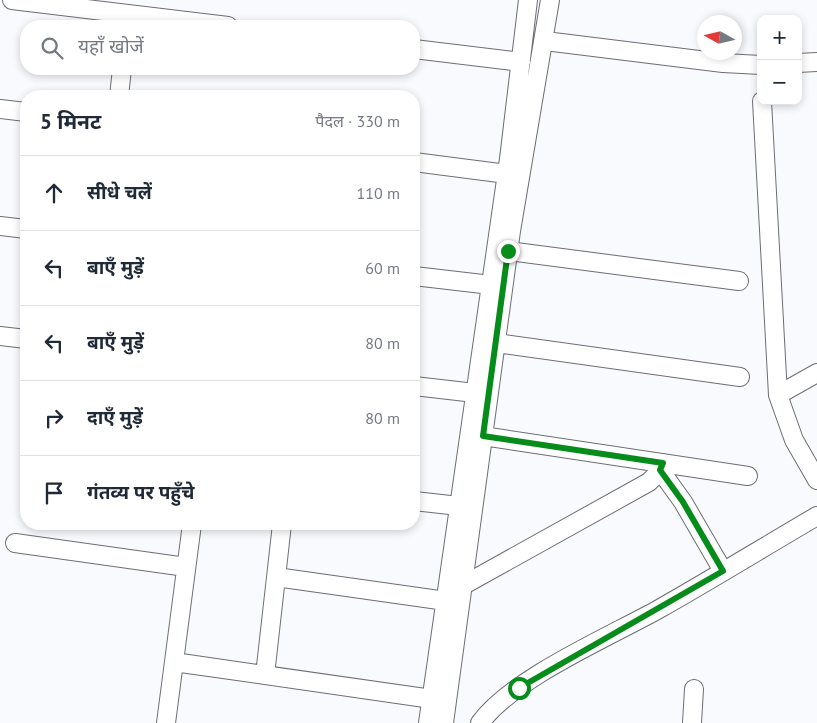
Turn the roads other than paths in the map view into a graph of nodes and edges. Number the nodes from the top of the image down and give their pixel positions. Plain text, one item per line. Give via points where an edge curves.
1 (12, 0) edge
2 (528, 0) edge
3 (550, 0) edge
4 (130, 13) edge
5 (183, 20) edge
6 (545, 41) junction
7 (420, 50) edge
8 (521, 62) junction
9 (817, 62) edge
10 (802, 63) edge
11 (757, 65) edge
12 (121, 75) edge
13 (120, 90) edge
14 (762, 105) edge
15 (0, 109) edge
16 (20, 111) edge
17 (420, 163) edge
18 (507, 174) junction
19 (0, 226) edge
20 (20, 228) edge
21 (508, 251) junction
22 (420, 277) edge
23 (739, 282) dead end
24 (491, 285) junction
25 (0, 336) edge
26 (20, 338) edge
27 (496, 343) junction
28 (817, 373) edge
29 (740, 377) dead end
30 (420, 387) edge
31 (475, 393) junction
32 (778, 395) junction
33 (483, 436) junction
34 (662, 466) junction
35 (748, 476) dead end
36 (817, 480) edge
37 (420, 501) edge
38 (459, 506) junction
39 (817, 516) edge
40 (191, 530) edge
41 (281, 530) edge
42 (15, 543) dead end
43 (186, 567) junction
44 (723, 571) junction
45 (276, 577) junction
46 (462, 586) junction
47 (446, 601) junction
48 (174, 662) junction
49 (265, 675) junction
50 (694, 689) dead end
51 (432, 699) junction
52 (166, 723) edge
53 (428, 723) edge
54 (444, 723) edge
55 (480, 723) edge
56 (692, 723) edge

1 - 4 street
2 - 8 street
3 - 6 street
4 - 5 street
6 - 11 street
6 - 21 street
7 - 8 street
8 - 18 street
9 - 10 street
12 - 13 street
14 - 32 street
15 - 16 street
17 - 18 street
18 - 24 street
19 - 20 street
21 - 23 street
21 - 27 street
22 - 24 street
24 - 31 street
25 - 26 street
27 - 29 street
27 - 33 street
28 - 32 street
30 - 31 street
31 - 38 street
32 - 36 street via 794,440
33 - 34 street
33 - 46 street
34 - 35 street
34 - 44 street
34 - 46 street via 649,482 636,490
37 - 38 street
38 - 47 street
39 - 44 street
40 - 43 street
41 - 45 street
42 - 43 street
43 - 48 street
44 - 55 street via 519,688
45 - 47 street
45 - 49 street
46 - 54 street
47 - 51 street
48 - 49 street
48 - 52 street
49 - 51 street
50 - 56 street
51 - 53 street

